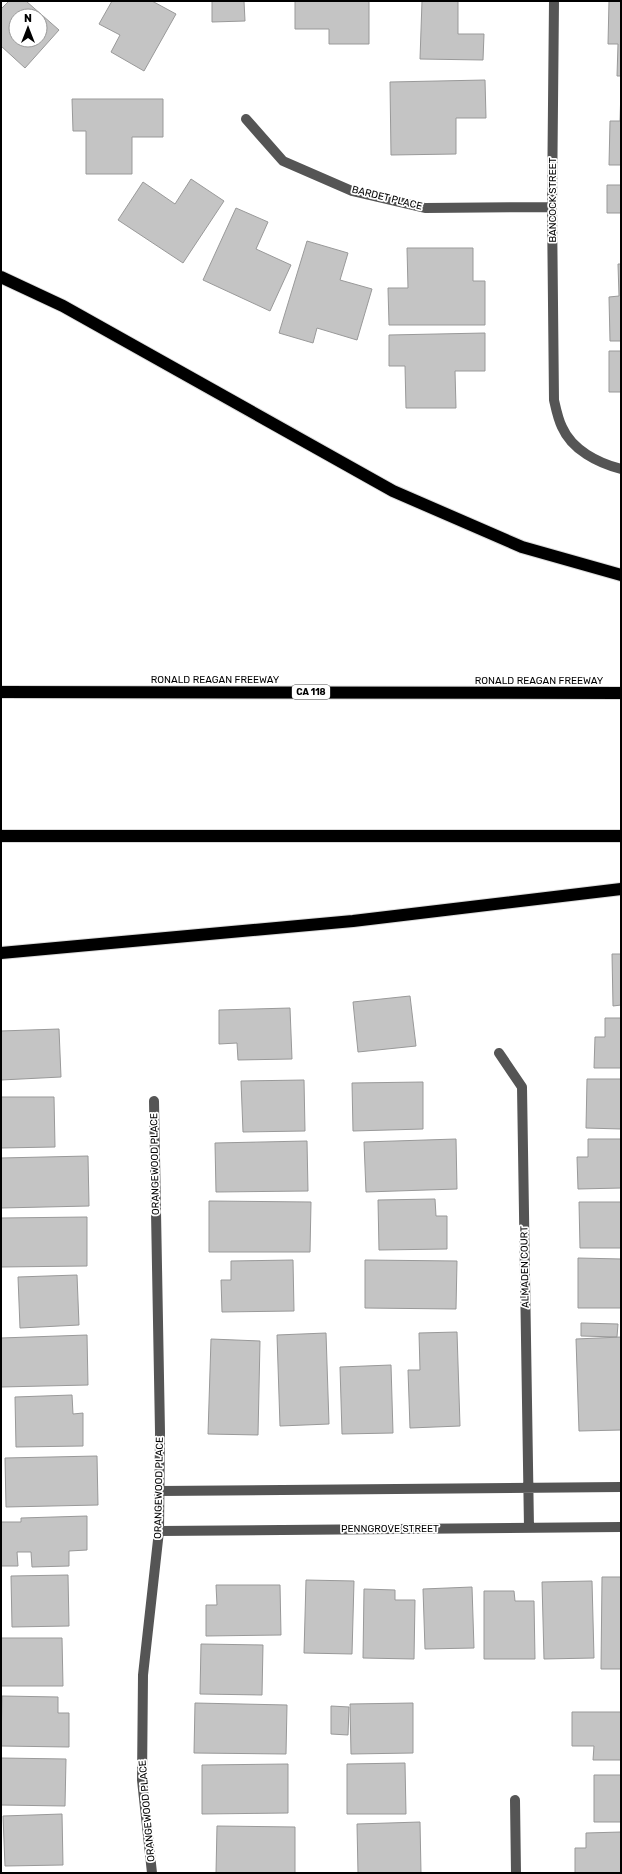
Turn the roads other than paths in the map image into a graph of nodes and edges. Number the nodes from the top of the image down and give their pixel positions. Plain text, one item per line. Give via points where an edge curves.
1 (554, 1) edge
2 (246, 119) dead end
3 (552, 208) junction
4 (1, 277) edge
5 (621, 469) edge
6 (621, 575) edge
7 (1, 692) edge
8 (621, 693) edge
9 (1, 836) edge
10 (621, 836) edge
11 (621, 889) edge
12 (1, 953) edge
13 (499, 1053) dead end
14 (154, 1101) dead end
15 (621, 1487) edge
16 (530, 1488) junction
17 (159, 1491) junction
18 (621, 1527) edge
19 (529, 1528) junction
20 (159, 1531) junction
21 (515, 1800) dead end
22 (152, 1873) edge
23 (516, 1873) edge

1 - 3 street, BANCOCK STREET
2 - 3 street, BARDET PLACE via 283,161 352,190 425,208
3 - 5 street, BANCOCK STREET via 554,400 562,428 580,451 606,465
4 - 6 highway via 63,306 393,491 522,547
7 - 8 highway, RONALD REAGAN FREEWAY / CA 118
9 - 10 highway
11 - 12 highway via 353,921
13 - 16 street, ALMADEN COURT via 522,1087
14 - 17 street, ORANGEWOOD PLACE
15 - 16 street
16 - 17 street
16 - 19 street, ALMADEN COURT
17 - 20 street, ORANGEWOOD PLACE
18 - 19 street, PENNGROVE STREET
19 - 20 street, PENNGROVE STREET
20 - 22 street, ORANGEWOOD PLACE via 143,1675 142,1780
21 - 23 street

